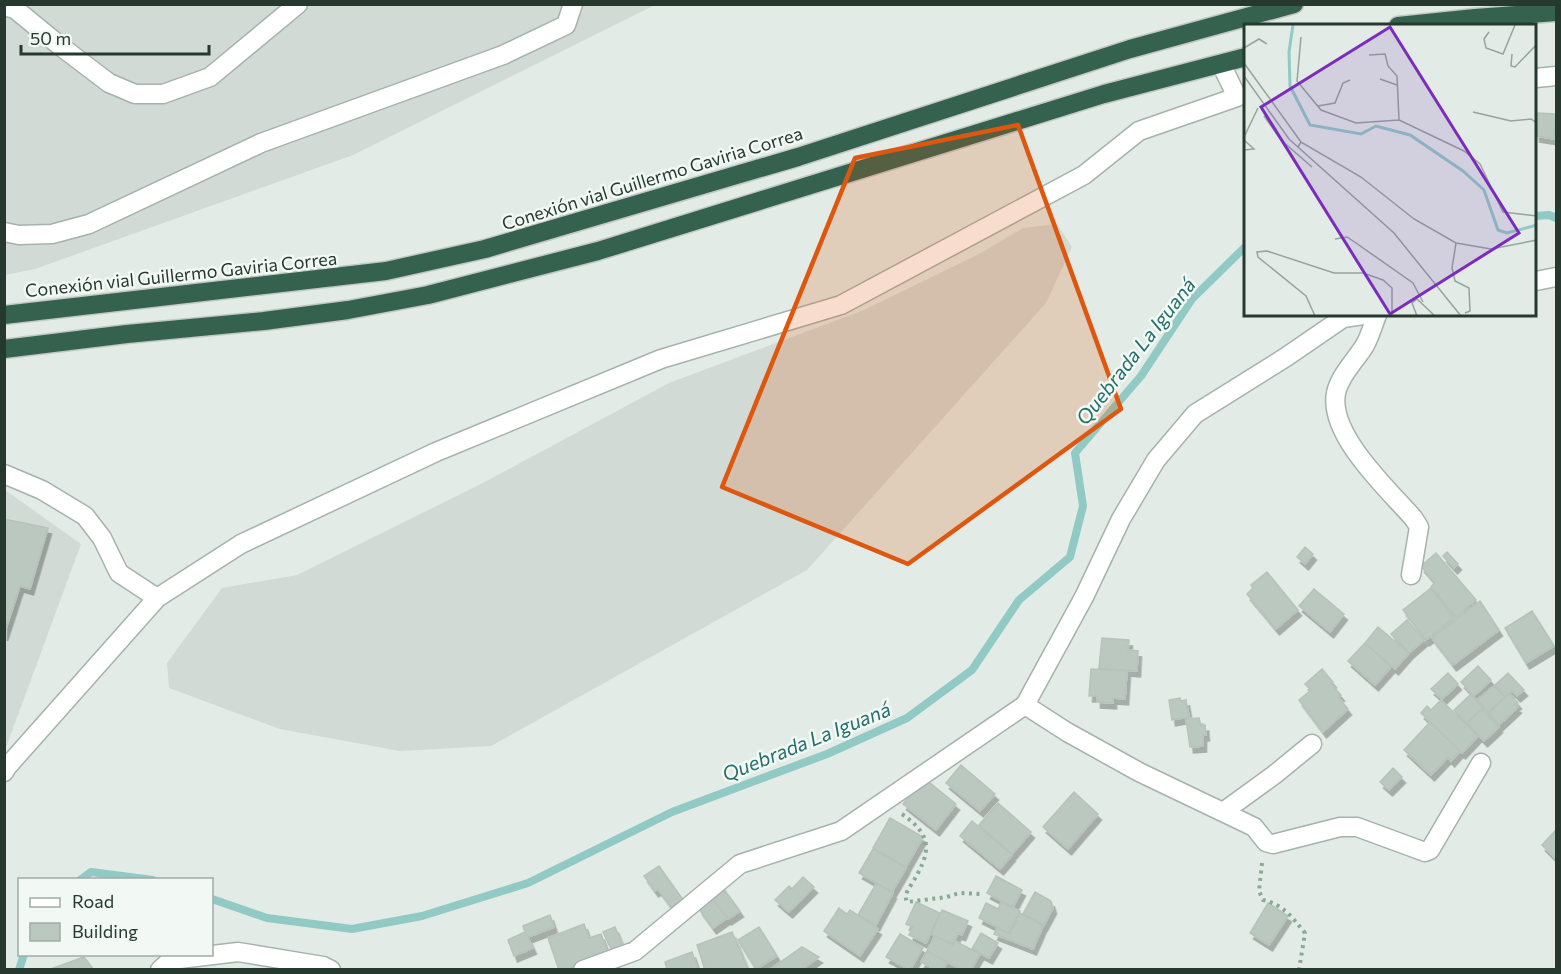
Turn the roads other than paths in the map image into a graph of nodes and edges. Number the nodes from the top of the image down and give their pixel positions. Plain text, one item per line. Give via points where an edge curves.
1 (298, 4) edge
2 (573, 4) edge
3 (1294, 4) edge
4 (12, 7) edge
5 (1557, 12) edge
6 (1417, 24) edge
7 (1244, 58) edge
8 (1221, 64) junction
9 (1557, 76) edge
10 (1537, 78) edge
11 (1241, 97) edge
12 (4, 232) edge
13 (1557, 277) edge
14 (1537, 281) edge
15 (4, 315) edge
16 (1356, 316) edge
17 (1377, 316) edge
18 (4, 349) edge
19 (4, 474) edge
20 (1411, 574) dead end
21 (157, 598) junction
22 (1025, 705) junction
23 (1312, 744) dead end
24 (1481, 763) dead end
25 (4, 772) edge
26 (1223, 812) junction
27 (213, 955) edge
28 (204, 956) edge
29 (160, 969) edge
30 (331, 969) edge
31 (584, 969) edge

1 - 4 street via 210,77 163,94 135,94 109,83
2 - 12 street via 566,25 503,55 261,143 89,224 52,234
3 - 15 highway, Conexión vial Guillermo Gaviria Correa via 1130,49 798,157 485,249 386,271
5 - 6 highway
7 - 8 highway
8 - 11 street
8 - 18 highway via 1093,98 598,251 428,295 274,320
9 - 10 street
11 - 21 street via 1139,131 1084,175 841,305 661,359 436,452 241,544
13 - 14 street
16 - 22 street via 1343,318 1194,414 1156,460 1121,519
17 - 20 street via 1366,344 1336,393 1337,416 1352,448 1419,527
19 - 21 street via 42,490 86,516 119,573
21 - 25 street
22 - 26 street via 1139,772
22 - 31 street via 842,831 740,864 635,951
23 - 26 street
24 - 26 street via 1431,850 1425,852 1357,827 1340,827 1273,844 1266,842 1254,827
27 - 30 street via 238,952
28 - 29 street via 171,960

